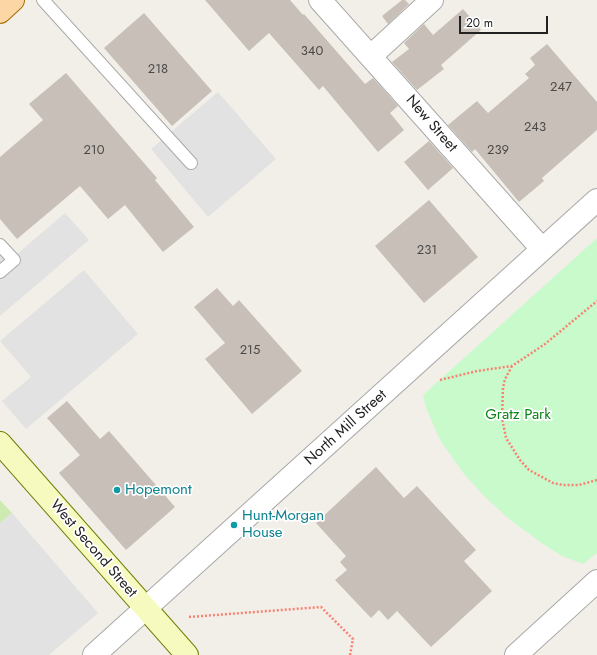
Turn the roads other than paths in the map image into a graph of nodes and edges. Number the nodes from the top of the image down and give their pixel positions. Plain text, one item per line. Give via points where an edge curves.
1 (13, 0) edge
2 (43, 0) edge
3 (320, 0) edge
4 (432, 0) edge
5 (0, 12) edge
6 (371, 56) junction
7 (191, 163) dead end
8 (597, 200) edge
9 (0, 245) edge
10 (542, 249) junction
11 (0, 272) edge
12 (0, 443) edge
13 (597, 581) edge
14 (146, 608) junction
15 (94, 655) edge
16 (187, 655) edge
17 (516, 655) edge

1 - 5 main road
2 - 7 lane
3 - 6 street, New Street
4 - 6 street
6 - 10 street, New Street
8 - 10 street, North Mill Street
9 - 11 lane via 14,260
10 - 14 street, North Mill Street
12 - 14 street, West Second Street
13 - 17 street
14 - 15 street, North Mill Street
14 - 16 street, West Second Street

